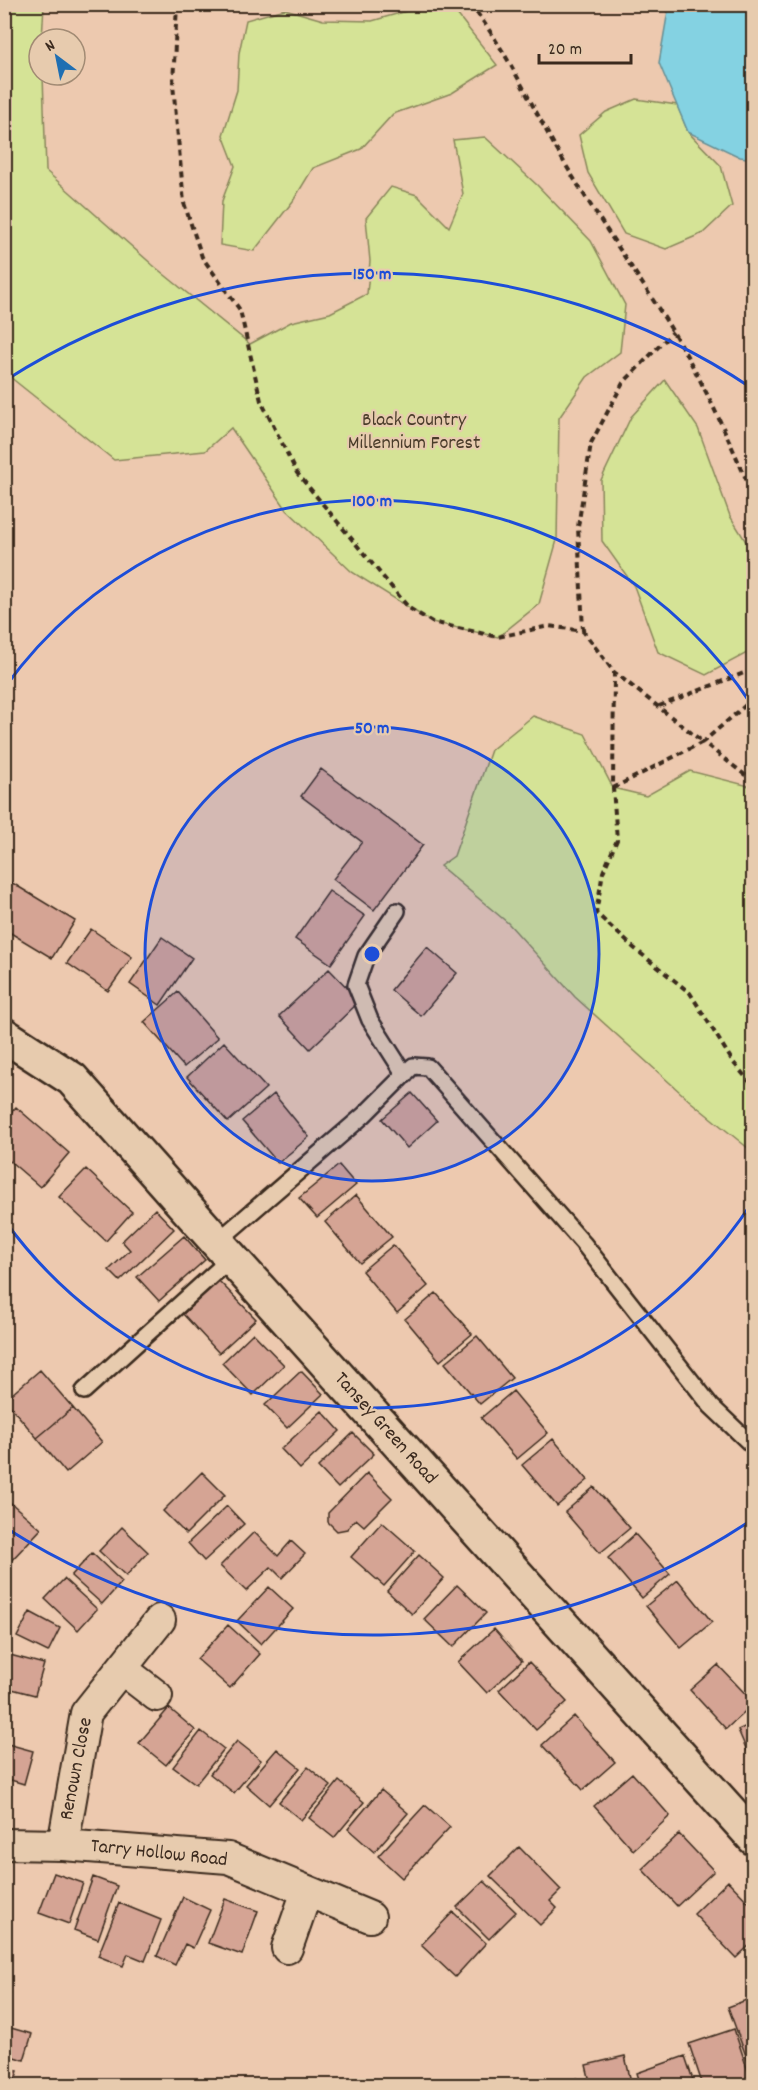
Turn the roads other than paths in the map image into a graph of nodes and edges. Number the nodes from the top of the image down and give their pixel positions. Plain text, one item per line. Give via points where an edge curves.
1 (397, 910) dead end
2 (4, 1035) edge
3 (405, 1075) junction
4 (224, 1250) junction
5 (84, 1391) dead end
6 (753, 1447) edge
7 (160, 1620) dead end
8 (122, 1669) junction
9 (157, 1696) dead end
10 (748, 1822) edge
11 (4, 1844) edge
12 (63, 1845) junction
13 (307, 1891) junction
14 (370, 1917) dead end
15 (287, 1948) dead end

1 - 3 lane via 366,956 356,985 370,1020
2 - 4 street, Tansey Green Road via 72,1079
3 - 4 lane
3 - 6 lane via 413,1066 428,1067 582,1243 711,1406
4 - 5 lane
4 - 10 street, Tansey Green Road
7 - 8 street, Renown Close
8 - 9 street
8 - 12 street, Renown Close via 86,1713
11 - 12 street, Tarry Hollow Road
12 - 13 street, Tarry Hollow Road via 228,1858
13 - 14 street, Tarry Hollow Road
13 - 15 street

